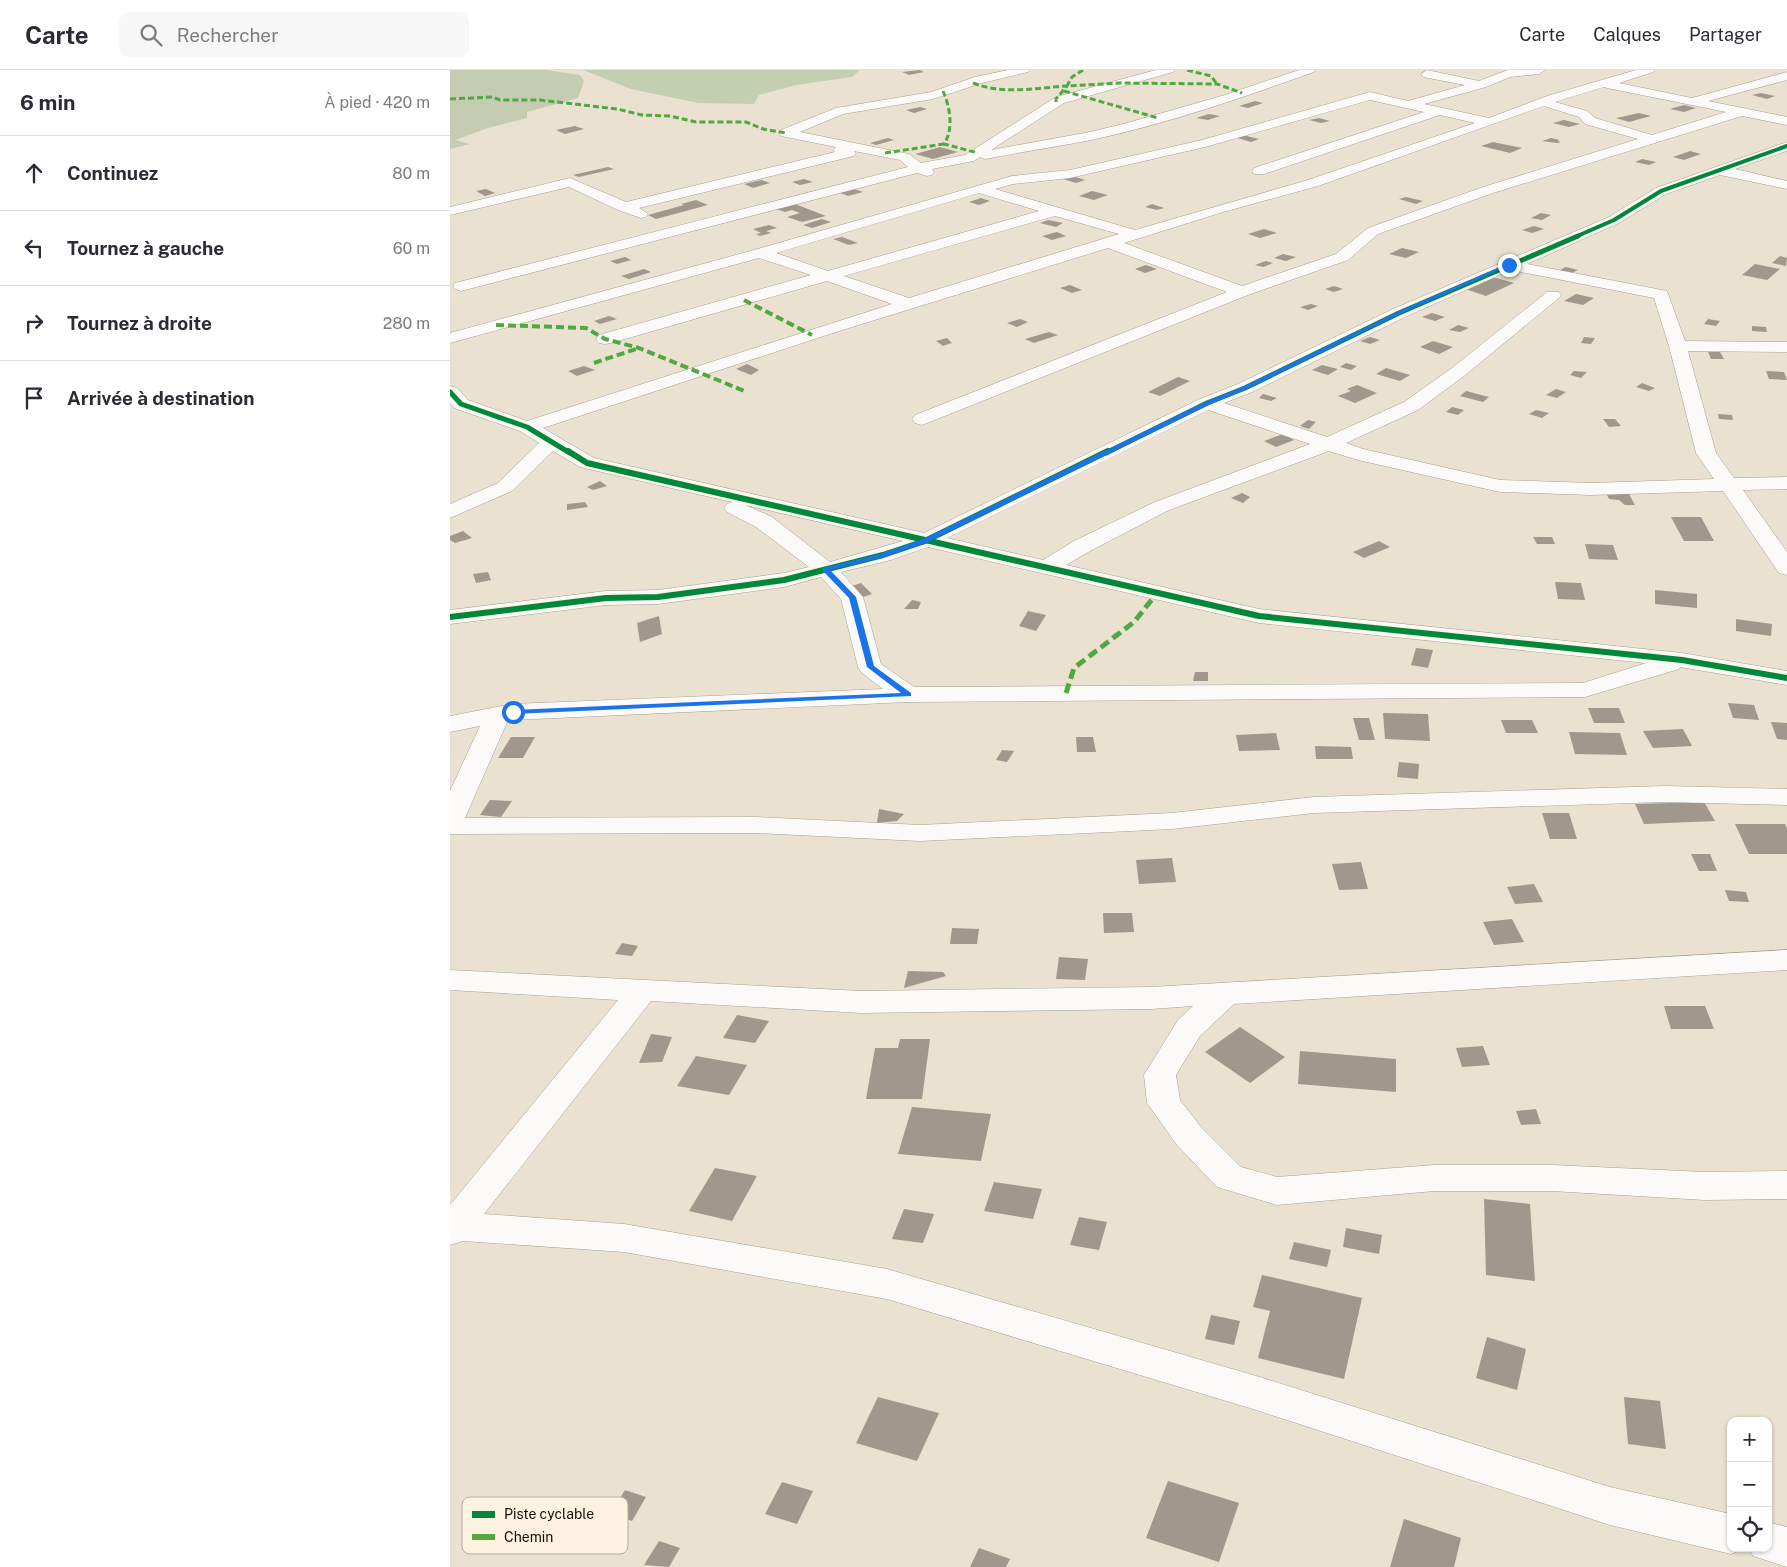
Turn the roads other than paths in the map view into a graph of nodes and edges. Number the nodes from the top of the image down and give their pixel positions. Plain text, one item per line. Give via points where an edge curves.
1 (1024, 70) edge
2 (1170, 70) edge
3 (1310, 70) edge
4 (1439, 70) edge
5 (1539, 70) edge
6 (1649, 70) edge
7 (1515, 71) edge
8 (1787, 76) edge
9 (1599, 77) junction
10 (1482, 84) junction
11 (1508, 90) dead end
12 (1525, 93) dead end
13 (1547, 100) junction
14 (1691, 102) junction
15 (1409, 104) junction
16 (1439, 111) junction
17 (1740, 112) junction
18 (1787, 121) edge
19 (1490, 122) junction
20 (786, 133) junction
21 (1652, 139) junction
22 (1787, 146) edge
23 (969, 158) junction
24 (918, 168) junction
25 (1718, 170) junction
26 (1259, 172) dead end
27 (1787, 185) edge
28 (978, 189) junction
29 (623, 207) junction
30 (1055, 210) junction
31 (450, 211) edge
32 (681, 230) junction
33 (1138, 235) junction
34 (1110, 243) junction
35 (760, 254) junction
36 (1509, 265) junction
37 (829, 276) junction
38 (461, 286) dead end
39 (1242, 292) junction
40 (1553, 295) dead end
41 (910, 304) junction
42 (450, 338) edge
43 (605, 339) dead end
44 (1678, 346) junction
45 (1787, 347) edge
46 (450, 392) edge
47 (1207, 403) junction
48 (922, 419) dead end
49 (527, 428) junction
50 (551, 442) junction
51 (1326, 445) junction
52 (1787, 483) edge
53 (1729, 485) junction
54 (692, 488) junction
55 (450, 512) edge
56 (925, 541) junction
57 (1046, 568) junction
58 (1787, 568) edge
59 (825, 569) junction
60 (450, 617) edge
61 (1682, 660) junction
62 (1787, 678) edge
63 (908, 695) junction
64 (498, 715) junction
65 (450, 724) edge
66 (1787, 797) edge
67 (450, 820) edge
68 (450, 826) edge
69 (1787, 960) edge
70 (450, 980) edge
71 (643, 990) junction
72 (1225, 994) junction
73 (1787, 1185) edge
74 (451, 1228) edge
75 (1727, 1533) edge
76 (1772, 1543) edge
77 (1787, 1546) edge

1 - 20 street via 933,94 840,111
2 - 23 street via 1060,100
3 - 23 street via 1229,98 1131,126
4 - 10 street via 1427,74
5 - 7 street
6 - 9 street via 1622,78
7 - 10 street
8 - 14 street
9 - 13 street
9 - 14 street
10 - 11 street
10 - 15 street
12 - 13 street
13 - 19 street
13 - 21 street via 1583,114 1590,121
14 - 17 street
15 - 16 street
15 - 28 street via 1370,96 1205,143 1070,174 1012,180
16 - 19 street
16 - 26 street
17 - 18 street
17 - 21 street
19 - 33 street via 1313,183
20 - 24 street via 904,158
20 - 29 street via 848,153
21 - 39 street via 1488,190 1373,231 1342,257
22 - 25 street
23 - 24 street
23 - 24 street via 947,177
24 - 32 street
25 - 27 street
25 - 36 street via 1661,191 1614,220
28 - 30 street
28 - 35 street
29 - 31 street via 570,182
29 - 32 street
30 - 33 street
30 - 37 street
32 - 38 street
33 - 34 street
34 - 39 street
34 - 41 street
35 - 37 street
35 - 42 street
36 - 44 street via 1661,294
36 - 47 street via 1399,313 1246,388
37 - 41 street
37 - 43 street
39 - 48 street
40 - 51 street via 1412,406
41 - 49 street
44 - 45 street
44 - 53 street via 1706,453
46 - 49 street via 461,404
47 - 51 street
47 - 56 street
49 - 50 street
50 - 54 street via 587,463
50 - 55 street via 506,487
51 - 53 street via 1500,486 1591,489
51 - 57 street via 1162,506
52 - 53 street
53 - 58 street
54 - 56 street
54 - 59 street via 764,522
56 - 57 street
56 - 59 street
57 - 61 street via 1259,616
59 - 60 street via 784,580 658,597 606,598
59 - 63 street via 852,597 870,667
61 - 62 street
61 - 63 street via 1585,690
63 - 64 street
64 - 65 street
64 - 67 street
66 - 68 street via 1664,794 1314,805 1172,821 920,833 756,825
69 - 72 street
70 - 71 street
71 - 72 street via 862,1002
71 - 74 street
72 - 73 street via 1189,1028 1160,1075 1164,1103 1189,1136 1229,1177 1277,1191 1434,1178 1552,1178 1705,1186
74 - 75 street via 624,1238 887,1284 1253,1392 1610,1506
76 - 77 street

